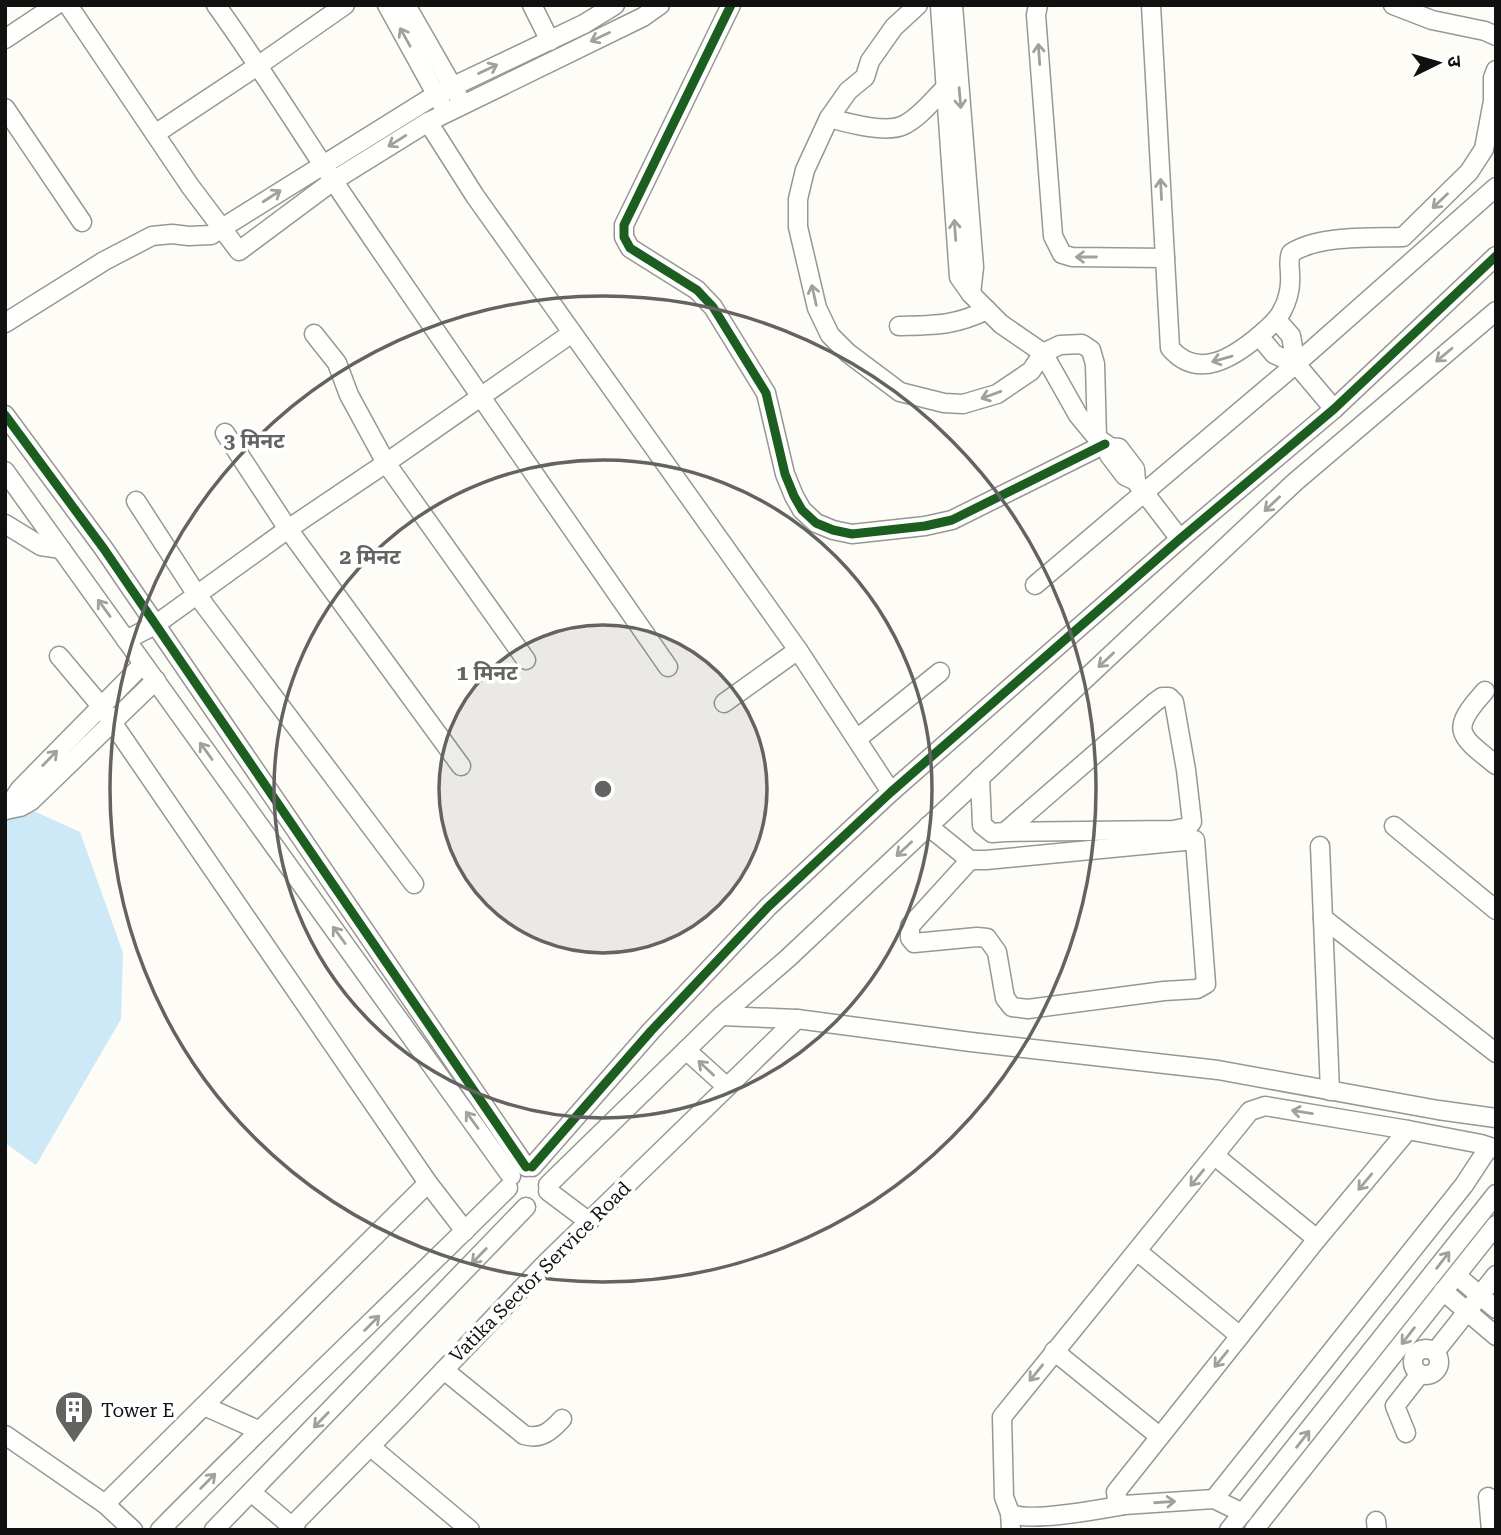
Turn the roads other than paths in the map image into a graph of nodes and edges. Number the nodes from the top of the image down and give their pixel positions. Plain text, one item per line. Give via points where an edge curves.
1 (56, 5) edge
2 (68, 5) edge
3 (216, 5) edge
4 (345, 5) edge
5 (387, 5) edge
6 (406, 5) edge
7 (532, 5) edge
8 (615, 5) edge
9 (660, 5) edge
10 (731, 5) edge
11 (918, 5) edge
12 (940, 5) edge
13 (953, 5) edge
14 (1038, 5) edge
15 (1151, 5) edge
16 (1393, 5) edge
17 (1496, 36) edge
18 (5, 39) edge
19 (550, 41) junction
20 (259, 65) junction
21 (1496, 70) edge
22 (865, 77) junction
23 (945, 88) junction
24 (445, 90) junction
25 (462, 104) junction
26 (5, 108) edge
27 (446, 113) junction
28 (829, 118) junction
29 (428, 122) junction
30 (155, 134) junction
31 (322, 163) junction
32 (333, 181) junction
33 (1496, 187) edge
34 (82, 222) dead end
35 (222, 228) junction
36 (1496, 256) edge
37 (1165, 258) junction
38 (971, 294) junction
39 (987, 310) junction
40 (1496, 311) edge
41 (1277, 320) junction
42 (5, 323) edge
43 (899, 326) dead end
44 (572, 333) junction
45 (314, 334) dead end
46 (1259, 336) junction
47 (1043, 353) junction
48 (1296, 364) junction
49 (480, 397) junction
50 (1334, 409) junction
51 (5, 415) edge
52 (225, 433) dead end
53 (1104, 443) junction
54 (386, 463) junction
55 (5, 471) edge
56 (1140, 487) junction
57 (136, 501) dead end
58 (5, 524) edge
59 (288, 529) junction
60 (1180, 539) junction
61 (61, 549) junction
62 (1035, 585) dead end
63 (197, 595) junction
64 (155, 625) junction
65 (126, 640) junction
66 (798, 650) junction
67 (59, 656) dead end
68 (526, 660) dead end
69 (143, 664) junction
70 (668, 667) dead end
71 (940, 672) dead end
72 (156, 681) junction
73 (1485, 691) dead end
74 (724, 703) dead end
75 (106, 713) junction
76 (857, 739) junction
77 (1496, 765) edge
78 (461, 766) dead end
79 (981, 777) junction
80 (891, 792) junction
81 (6, 810) edge
82 (1394, 825) dead end
83 (928, 826) junction
84 (1005, 832) junction
85 (1320, 846) dead end
86 (970, 860) junction
87 (414, 884) dead end
88 (1496, 910) edge
89 (1323, 918) junction
90 (721, 1016) junction
91 (797, 1018) junction
92 (686, 1050) junction
93 (1496, 1053) edge
94 (727, 1087) junction
95 (1330, 1091) junction
96 (1496, 1118) edge
97 (1408, 1130) junction
98 (1492, 1148) edge
99 (1215, 1156) junction
100 (519, 1175) junction
101 (428, 1183) junction
102 (548, 1188) junction
103 (1496, 1194) edge
104 (526, 1207) junction
105 (1476, 1219) junction
106 (588, 1222) junction
107 (1494, 1227) edge
108 (465, 1231) junction
109 (1317, 1239) junction
110 (1137, 1251) junction
111 (1496, 1275) edge
112 (1457, 1276) junction
113 (1443, 1292) junction
114 (1479, 1295) junction
115 (1496, 1309) edge
116 (1465, 1311) junction
117 (1240, 1336) junction
118 (1496, 1336) edge
119 (1054, 1351) junction
120 (444, 1370) junction
121 (204, 1406) junction
122 (562, 1419) dead end
123 (258, 1430) junction
124 (1406, 1433) dead end
125 (5, 1435) edge
126 (1159, 1436) junction
127 (371, 1447) junction
128 (1282, 1480) junction
129 (251, 1492) junction
130 (1488, 1497) dead end
131 (1214, 1499) junction
132 (105, 1504) junction
133 (1124, 1504) junction
134 (1243, 1513) junction
135 (1086, 1521) edge
136 (1010, 1522) edge
137 (292, 1528) edge
138 (133, 1530) edge
139 (160, 1530) edge
140 (214, 1530) edge
141 (470, 1530) edge
142 (1229, 1530) edge
143 (1254, 1530) edge
144 (1491, 1530) edge

1 - 18 street
2 - 30 street
3 - 20 street
4 - 20 street
24 -> 5 street
6 - 24 street
7 - 19 street
8 - 19 street
9 -> 25 street
10 - 53 street via 624,225 624,236 630,248 697,290 713,307 766,393 785,474 802,509 816,523 852,534 925,526 952,520
11 - 22 street via 894,27 870,61
12 - 22 street via 900,38 883,64
12 - 23 street
13 -> 38 street via 974,267
37 -> 14 street via 1072,257 1062,254 1057,245
37 -> 15 street
16 - 17 street
24 -> 19 street
20 - 30 street
20 - 31 street
21 -> 41 street via 1484,149 1469,172 1403,236 1304,245 1291,253 1289,289
22 - 28 street via 848,91
23 - 28 street via 903,126 856,125
38 -> 23 street via 959,277 957,262
24 - 25 street
24 - 27 street
24 - 31 street
25 - 27 street
26 - 34 street
27 - 29 street
47 -> 28 street via 1031,370 998,394 963,404 944,403 900,392 830,335 817,308 798,227 805,170
29 -> 32 street
29 - 44 street
30 - 35 street
31 - 32 street
35 -> 31 street
32 - 35 street via 239,251
32 - 49 street
33 - 48 street
35 - 42 street via 211,235 152,236
36 - 50 street
46 -> 37 street via 1240,352 1215,362 1189,363 1178,357 1170,348
38 - 39 street
39 - 43 street via 947,325
39 - 47 street
40 -> 79 street via 1295,481
41 - 46 street
41 - 48 street via 1291,337
44 - 49 street
44 - 66 street
45 - 54 street via 337,363
46 - 48 street via 1274,354
47 - 53 street via 1064,395
47 - 53 street via 1070,343 1091,350
48 - 50 street
48 - 56 street
49 - 54 street
49 - 70 street
50 - 60 street
51 - 64 street
52 - 59 street
53 - 56 street via 1125,476
54 - 59 street
54 - 68 street
55 - 61 street
56 - 60 street
56 - 62 street
57 - 63 street
58 - 61 street via 41,545
59 - 63 street
59 - 78 street
60 - 80 street
65 -> 61 street
63 - 64 street
63 - 87 street
64 - 65 street
64 - 100 street
65 - 69 street
66 - 74 street
66 - 76 street
67 - 75 street
69 - 72 street
69 - 75 street
71 - 76 street
72 - 75 street
100 -> 72 street
73 - 77 street via 1463,718 1461,729
75 - 81 street via 20,789
75 - 101 street
76 - 80 street
79 - 83 street
79 - 84 street via 982,825 992,833
80 - 100 street via 759,916
82 - 88 street
83 - 86 street
83 -> 90 street
84 - 84 street via 1188,827 1192,822 1174,702 1169,697 1154,702
85 - 89 street
86 - 86 street via 910,926 910,938 914,943 988,938 997,952 1005,998 1012,1007 1028,1009 1197,989 1206,984 1195,840
89 - 93 street
89 - 95 street
90 - 91 street
90 - 92 street
91 - 94 street, Vatika Sector Service Road
91 - 95 street via 1218,1070
94 -> 92 street
92 - 102 street
94 - 106 street, Vatika Sector Service Road
95 - 96 street
97 - 98 street
97 -> 99 street via 1265,1106 1250,1111
97 -> 109 street
98 - 131 street
99 - 109 street
99 -> 110 street
100 - 102 street via 543,1173
100 - 104 street via 514,1201
100 - 108 street
101 - 108 street
101 - 121 street
102 - 104 street via 537,1204
102 - 106 street
103 - 105 street
104 -> 129 street
105 - 107 street
128 -> 105 street
106 - 120 street, Vatika Sector Service Road
107 - 112 street
123 -> 108 street
109 - 117 street
110 - 117 street
110 - 119 street
111 - 114 street
112 - 113 street
112 - 114 street
113 - 116 street
113 -> 128 street
114 - 115 street
114 - 116 street
116 - 118 street
116 - 124 street via 1435,1352 1427,1349 1415,1354 1414,1367 1420,1374 1395,1406
117 -> 126 street
119 - 126 street
119 -> 136 street via 1002,1417 1004,1497
120 - 122 street via 524,1434 546,1434
120 - 127 street, Vatika Sector Service Road
121 - 123 street
121 - 132 street
139 -> 123 street
125 - 132 street
126 - 133 street via 1116,1492 1117,1500
127 - 137 street, Vatika Sector Service Road
127 - 141 street
128 - 134 street
128 - 143 street
129 - 137 street
129 - 140 street
130 - 144 street
133 -> 131 street
131 - 134 street
132 - 138 street
133 - 135 street
134 - 142 street
135 - 136 street via 1023,1517

